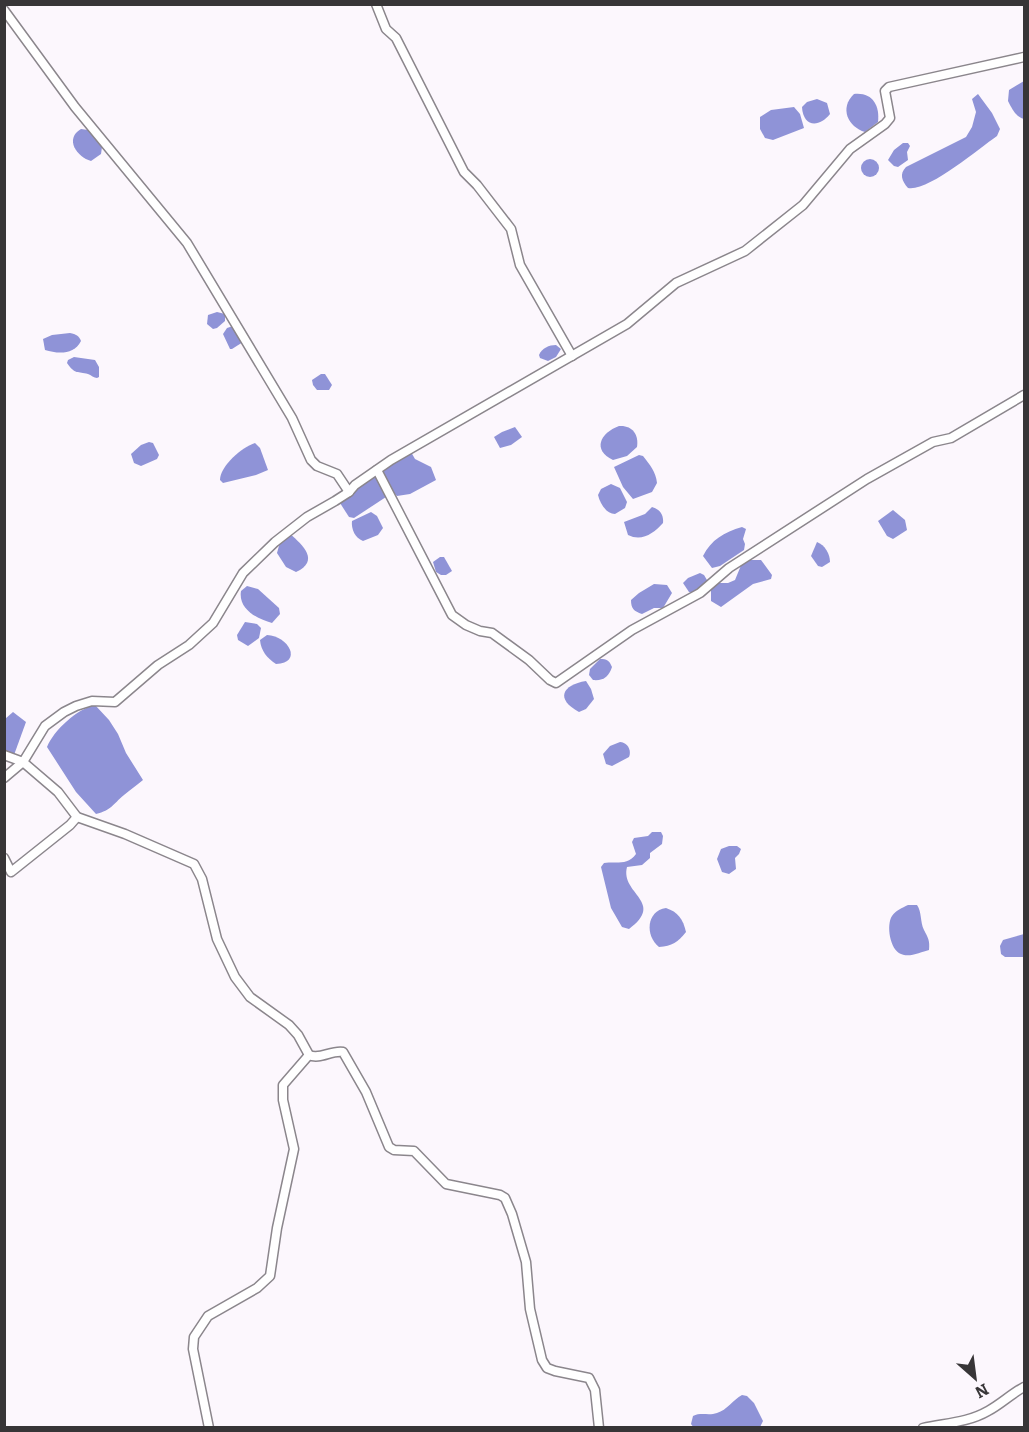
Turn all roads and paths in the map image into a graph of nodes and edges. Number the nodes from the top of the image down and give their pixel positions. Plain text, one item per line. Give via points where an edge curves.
1 (376, 4) edge
2 (4, 10) edge
3 (1024, 57) edge
4 (572, 356) junction
5 (1024, 395) edge
6 (377, 470) junction
7 (349, 492) junction
8 (4, 754) edge
9 (23, 762) junction
10 (4, 778) edge
11 (77, 817) junction
12 (4, 858) edge
13 (309, 1054) junction
14 (1024, 1387) edge
15 (209, 1428) edge
16 (599, 1428) edge
17 (923, 1428) edge

1 - 4 street via 464,172 511,229 520,266
2 - 7 street via 75,108 187,243 287,409 311,459 316,466 337,474
3 - 4 street via 889,87 885,91 890,118 843,156 794,213 746,251 676,283 627,324
4 - 6 street
5 - 6 street via 951,438 933,442 867,479 729,568 700,593 632,630 556,683 492,633 466,625 452,615
6 - 7 street
7 - 9 street via 307,517 267,550 243,573 213,622 189,645 158,665 115,702 92,701 64,712 45,726
8 - 9 street
9 - 10 street
9 - 11 street via 58,792
11 - 12 street via 11,872
11 - 13 street via 194,864 202,879 217,939 235,977 250,997 289,1025
13 - 15 street via 283,1085 294,1149 270,1276 265,1283 208,1316 194,1337
13 - 16 street via 316,1057 343,1052 366,1092 389,1147 414,1151 446,1184 505,1198 526,1262 530,1310 542,1360 555,1371 590,1378
14 - 17 street via 988,1412 957,1424

